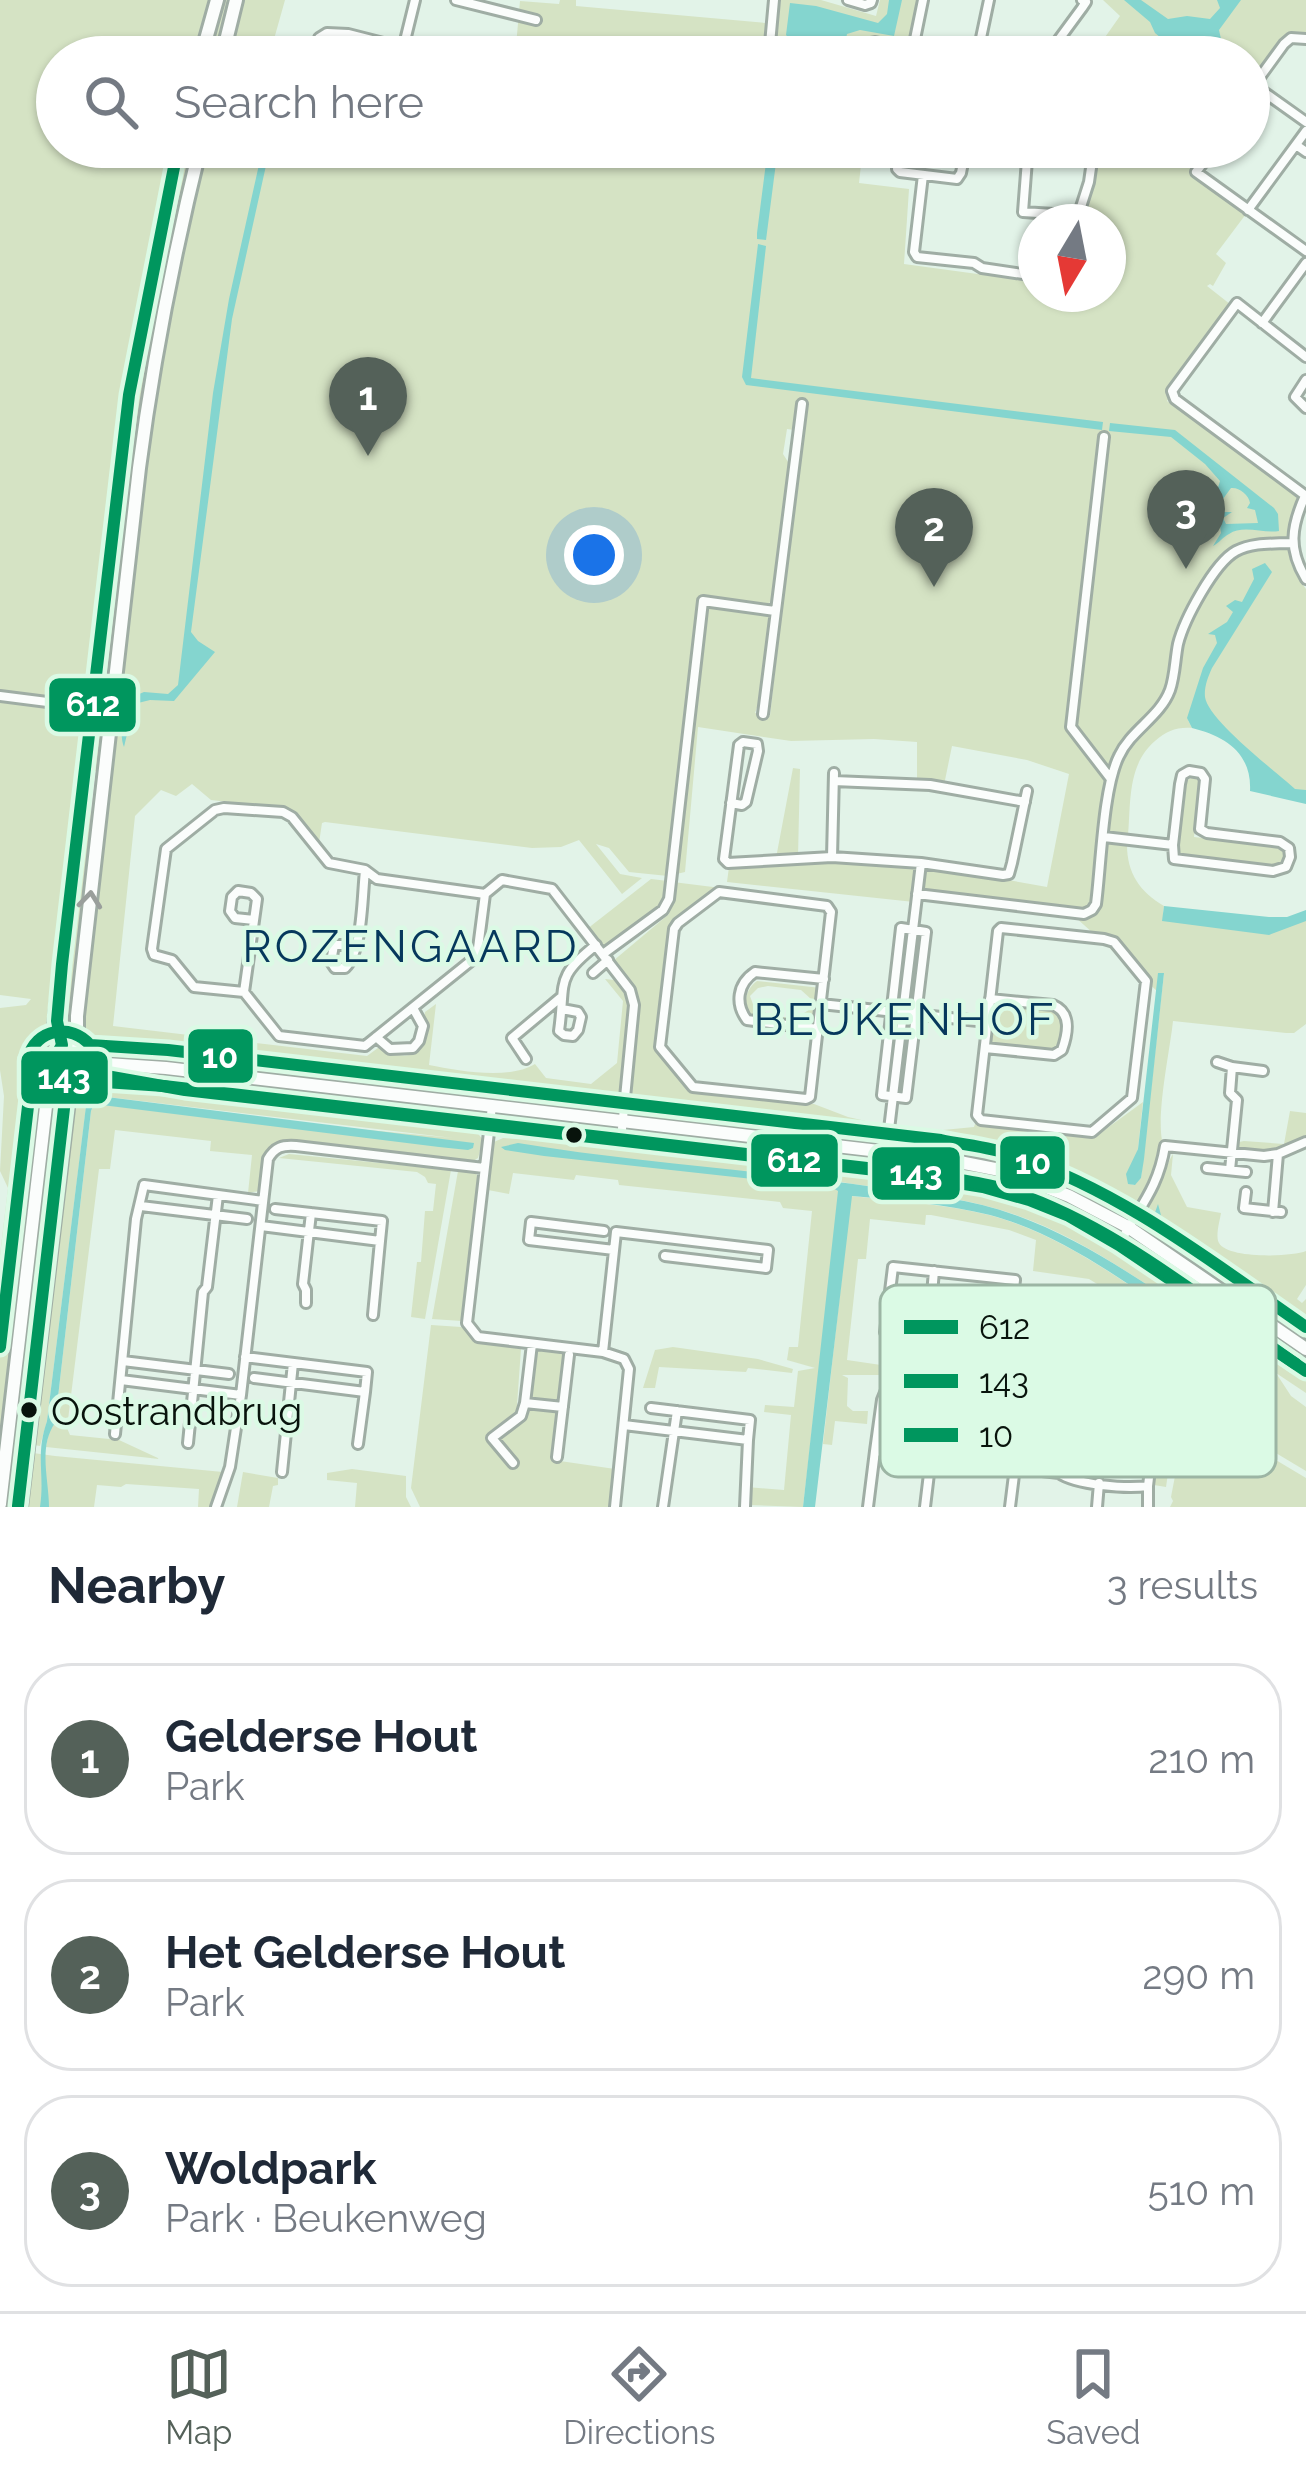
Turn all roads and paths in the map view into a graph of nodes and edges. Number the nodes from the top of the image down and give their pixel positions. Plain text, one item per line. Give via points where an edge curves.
1 (217, 0) edge
2 (236, 0) edge
3 (415, 0) edge
4 (456, 0) edge
5 (774, 0) edge
6 (848, 0) edge
7 (872, 0) edge
8 (923, 0) edge
9 (989, 0) edge
10 (1082, 0) edge
11 (536, 20) dead end
12 (207, 36) edge
13 (227, 36) edge
14 (323, 36) edge
15 (354, 36) edge
16 (406, 36) edge
17 (771, 36) edge
18 (916, 36) edge
19 (981, 36) edge
20 (1061, 36) edge
21 (1306, 39) edge
22 (1270, 63) edge
23 (1270, 100) edge
24 (1306, 122) edge
25 (1306, 131) edge
26 (1296, 145) junction
27 (1306, 152) edge
28 (174, 168) edge
29 (195, 168) edge
30 (897, 168) edge
31 (962, 168) edge
32 (1026, 168) edge
33 (1091, 168) edge
34 (1199, 168) edge
35 (923, 175) junction
36 (1024, 204) edge
37 (1082, 204) edge
38 (1248, 210) junction
39 (1306, 251) edge
40 (1306, 262) edge
41 (1018, 273) edge
42 (1262, 323) junction
43 (1306, 357) edge
44 (1306, 380) edge
45 (802, 404) dead end
46 (1306, 408) edge
47 (1104, 437) dead end
48 (1306, 496) edge
49 (1292, 543) junction
50 (1306, 579) edge
51 (775, 611) junction
52 (0, 696) edge
53 (92, 708) junction
54 (110, 710) junction
55 (763, 714) dead end
56 (1111, 779) junction
57 (1027, 791) dead end
58 (1025, 802) junction
59 (731, 803) junction
60 (1104, 837) junction
61 (1173, 845) junction
62 (832, 857) junction
63 (921, 863) junction
64 (365, 870) junction
65 (484, 894) junction
66 (917, 894) junction
67 (254, 920) dead end
68 (912, 930) junction
69 (356, 945) dead end
70 (602, 953) junction
71 (593, 973) dead end
72 (824, 979) junction
73 (244, 992) junction
74 (561, 998) junction
75 (990, 999) junction
76 (821, 1004) junction
77 (413, 1008) junction
78 (562, 1010) dead end
79 (891, 1012) junction
80 (903, 1013) junction
81 (916, 1015) junction
82 (988, 1022) junction
83 (818, 1029) junction
84 (376, 1036) junction
85 (985, 1048) junction
86 (526, 1059) dead end
87 (1217, 1062) dead end
88 (69, 1065) junction
89 (1232, 1067) junction
90 (1263, 1071) dead end
91 (895, 1097) junction
92 (492, 1106) junction
93 (623, 1120) junction
94 (489, 1125) junction
95 (621, 1139) junction
96 (1306, 1142) edge
97 (887, 1152) junction
98 (1232, 1153) junction
99 (1278, 1154) junction
100 (484, 1168) junction
101 (1207, 1168) dead end
102 (1230, 1170) junction
103 (884, 1171) junction
104 (1246, 1172) dead end
105 (1246, 1192) dead end
106 (218, 1195) junction
107 (263, 1201) junction
108 (141, 1206) junction
109 (275, 1209) dead end
110 (311, 1213) junction
111 (215, 1215) junction
112 (247, 1219) dead end
113 (261, 1226) junction
114 (1128, 1227) junction
115 (577, 1228) junction
116 (604, 1231) dead end
117 (308, 1232) junction
118 (380, 1241) junction
119 (699, 1242) junction
120 (575, 1245) junction
121 (1119, 1245) junction
122 (614, 1250) junction
123 (665, 1256) dead end
124 (697, 1260) junction
125 (934, 1271) junction
126 (891, 1285) edge
127 (933, 1285) edge
128 (1014, 1285) edge
129 (1179, 1285) edge
130 (1212, 1285) edge
131 (306, 1303) dead end
132 (373, 1316) dead end
133 (1276, 1329) edge
134 (532, 1344) junction
135 (1306, 1349) edge
136 (1276, 1351) edge
137 (602, 1352) junction
138 (569, 1355) dead end
139 (245, 1357) junction
140 (123, 1361) junction
141 (293, 1363) junction
142 (198, 1370) junction
143 (1306, 1371) edge
144 (229, 1374) dead end
145 (254, 1378) dead end
146 (121, 1380) junction
147 (290, 1383) junction
148 (195, 1389) junction
149 (364, 1392) junction
150 (241, 1395) junction
151 (525, 1403) junction
152 (563, 1407) junction
153 (651, 1408) dead end
154 (676, 1412) junction
155 (880, 1415) edge
156 (624, 1425) junction
157 (674, 1431) junction
158 (115, 1433) dead end
159 (748, 1440) junction
160 (188, 1443) dead end
161 (358, 1444) dead end
162 (875, 1451) junction
163 (880, 1452) edge
164 (557, 1457) dead end
165 (513, 1463) dead end
166 (282, 1472) dead end
167 (929, 1477) edge
168 (1014, 1477) edge
169 (1063, 1477) edge
170 (1149, 1477) edge
171 (1099, 1483) junction
172 (1148, 1486) junction
173 (0, 1504) edge
174 (20, 1507) edge
175 (216, 1507) edge
176 (615, 1507) edge
177 (663, 1507) edge
178 (745, 1507) edge
179 (868, 1507) edge
180 (925, 1507) edge
181 (1010, 1507) edge
182 (1097, 1507) edge
183 (1148, 1507) edge

1 - 12 main road
2 - 13 main road
3 - 16 street
4 - 11 street
5 - 17 street
6 - 7 street
8 - 18 street
9 - 19 street
10 - 20 street
14 - 15 street
21 - 22 street via 1291,38
23 - 24 street
25 - 26 street
26 - 27 street
26 - 38 street
28 - 53 main road via 129,395
29 - 54 main road via 148,399
30 - 35 street
31 - 35 street via 957,179
32 - 36 street
33 - 37 street
34 - 38 street
35 - 41 street via 917,257
38 - 39 street
40 - 42 street
42 - 43 street
42 - 48 street via 1237,303 1172,391
44 - 46 street via 1295,397
45 - 51 street
47 - 56 street via 1071,727
48 - 49 street
49 - 50 street
49 - 56 street via 1238,550 1216,572 1184,626 1169,692 1127,740
51 - 55 street
51 - 70 street via 703,602 669,899
52 - 53 street
53 - 54 street
53 - 88 main road via 57,1021
88 -> 54 main road
56 - 60 street
57 - 58 street
58 - 62 street via 834,777
58 - 63 street via 1009,874
59 - 59 street via 746,802 757,744 739,745
59 - 62 street via 728,863
60 - 61 street
60 - 66 street via 1096,904 1084,914
61 - 61 street via 1182,775 1201,772 1200,829 1280,842 1290,857 1273,871 1174,860
62 - 63 street
63 - 66 street
64 - 65 street via 377,879
64 - 69 street
64 - 73 street via 329,863 283,812 215,810 166,849 154,955 172,961 194,987
65 - 70 street via 502,880 552,889
65 - 77 street via 477,956
66 - 68 street
67 - 73 street
68 - 79 street via 902,928
68 - 80 street
68 - 81 street via 926,932
70 - 71 street
70 - 74 street via 567,969
70 - 93 street via 634,1005
72 - 76 street
72 - 83 street via 755,972 739,994 747,1021
72 - 83 street via 827,905 719,892 674,928 660,1047 693,1087 806,1099
73 - 84 street via 279,1036 364,1046
74 - 78 street
74 - 86 street via 512,1037
75 - 82 street
75 - 85 street via 1053,1005 1068,1027 1054,1055
75 - 85 street via 1001,928 1104,939 1146,981 1132,1098 1092,1132 981,1120
76 - 79 street
76 - 83 street
77 - 84 street
77 - 84 street via 423,1026 412,1048 390,1049
79 - 80 street
79 - 91 street via 882,1095
80 - 81 street
80 - 91 street
81 - 82 street
81 - 91 street via 906,1098
82 - 85 street
87 - 89 street
88 - 92 main road via 166,1068
88 - 94 main road via 184,1090
88 - 173 main road via 44,1118
88 - 174 main road
89 - 90 street
89 - 98 street
91 - 97 street
92 - 93 main road
92 - 94 street
93 - 95 street
93 - 97 main road
94 - 95 main road
94 - 100 street
95 - 103 main road
96 - 99 street
97 - 103 street
97 - 114 main road via 1005,1171
98 - 99 street
98 - 102 street
98 - 114 street via 1165,1146 1154,1188
99 - 105 street via 1277,1212 1244,1208
100 - 107 street via 286,1145 268,1159
100 - 134 street via 467,1323 478,1337
101 - 102 street
102 - 104 street
103 - 121 main road via 1029,1200
106 - 107 street
106 - 108 street via 144,1186
106 - 111 street
107 - 113 street
108 - 111 street
108 - 140 street
109 - 110 street
110 - 117 street
110 - 118 street via 382,1221
111 - 112 street
111 - 142 street
113 - 117 street
113 - 139 street
114 - 121 street
114 - 130 main road
115 - 116 street
115 - 120 street
115 - 120 street via 531,1222 529,1240
117 - 118 street
117 - 131 street
118 - 132 street
119 - 122 street via 616,1232
119 - 124 street
119 - 124 street via 768,1250 766,1268
120 - 122 street
121 - 129 main road
122 - 137 street
123 - 124 street
125 - 126 street via 893,1267
125 - 127 street
125 - 128 street
133 - 135 main road
134 - 137 street
134 - 151 street
136 - 143 main road
137 - 156 street via 629,1369
138 - 152 street
139 - 141 street
139 - 150 street
140 - 142 street
140 - 146 street
141 - 147 street
141 - 149 street via 367,1372
142 - 144 street
142 - 148 street
145 - 147 street
146 - 148 street
146 - 158 street
147 - 149 street
147 - 166 street
148 - 150 street
148 - 160 street
149 - 161 street
150 - 175 street
151 - 152 street
151 - 165 street via 493,1438
152 - 164 street
153 - 154 street
154 - 157 street
154 - 159 street via 750,1420
155 - 162 street
156 - 157 street
156 - 176 street
157 - 159 street
157 - 177 street
159 - 178 street
162 - 163 street
162 - 179 street
167 - 180 street
168 - 181 street
169 - 171 street
170 - 172 street
171 - 172 street
171 - 182 street
172 - 183 street

